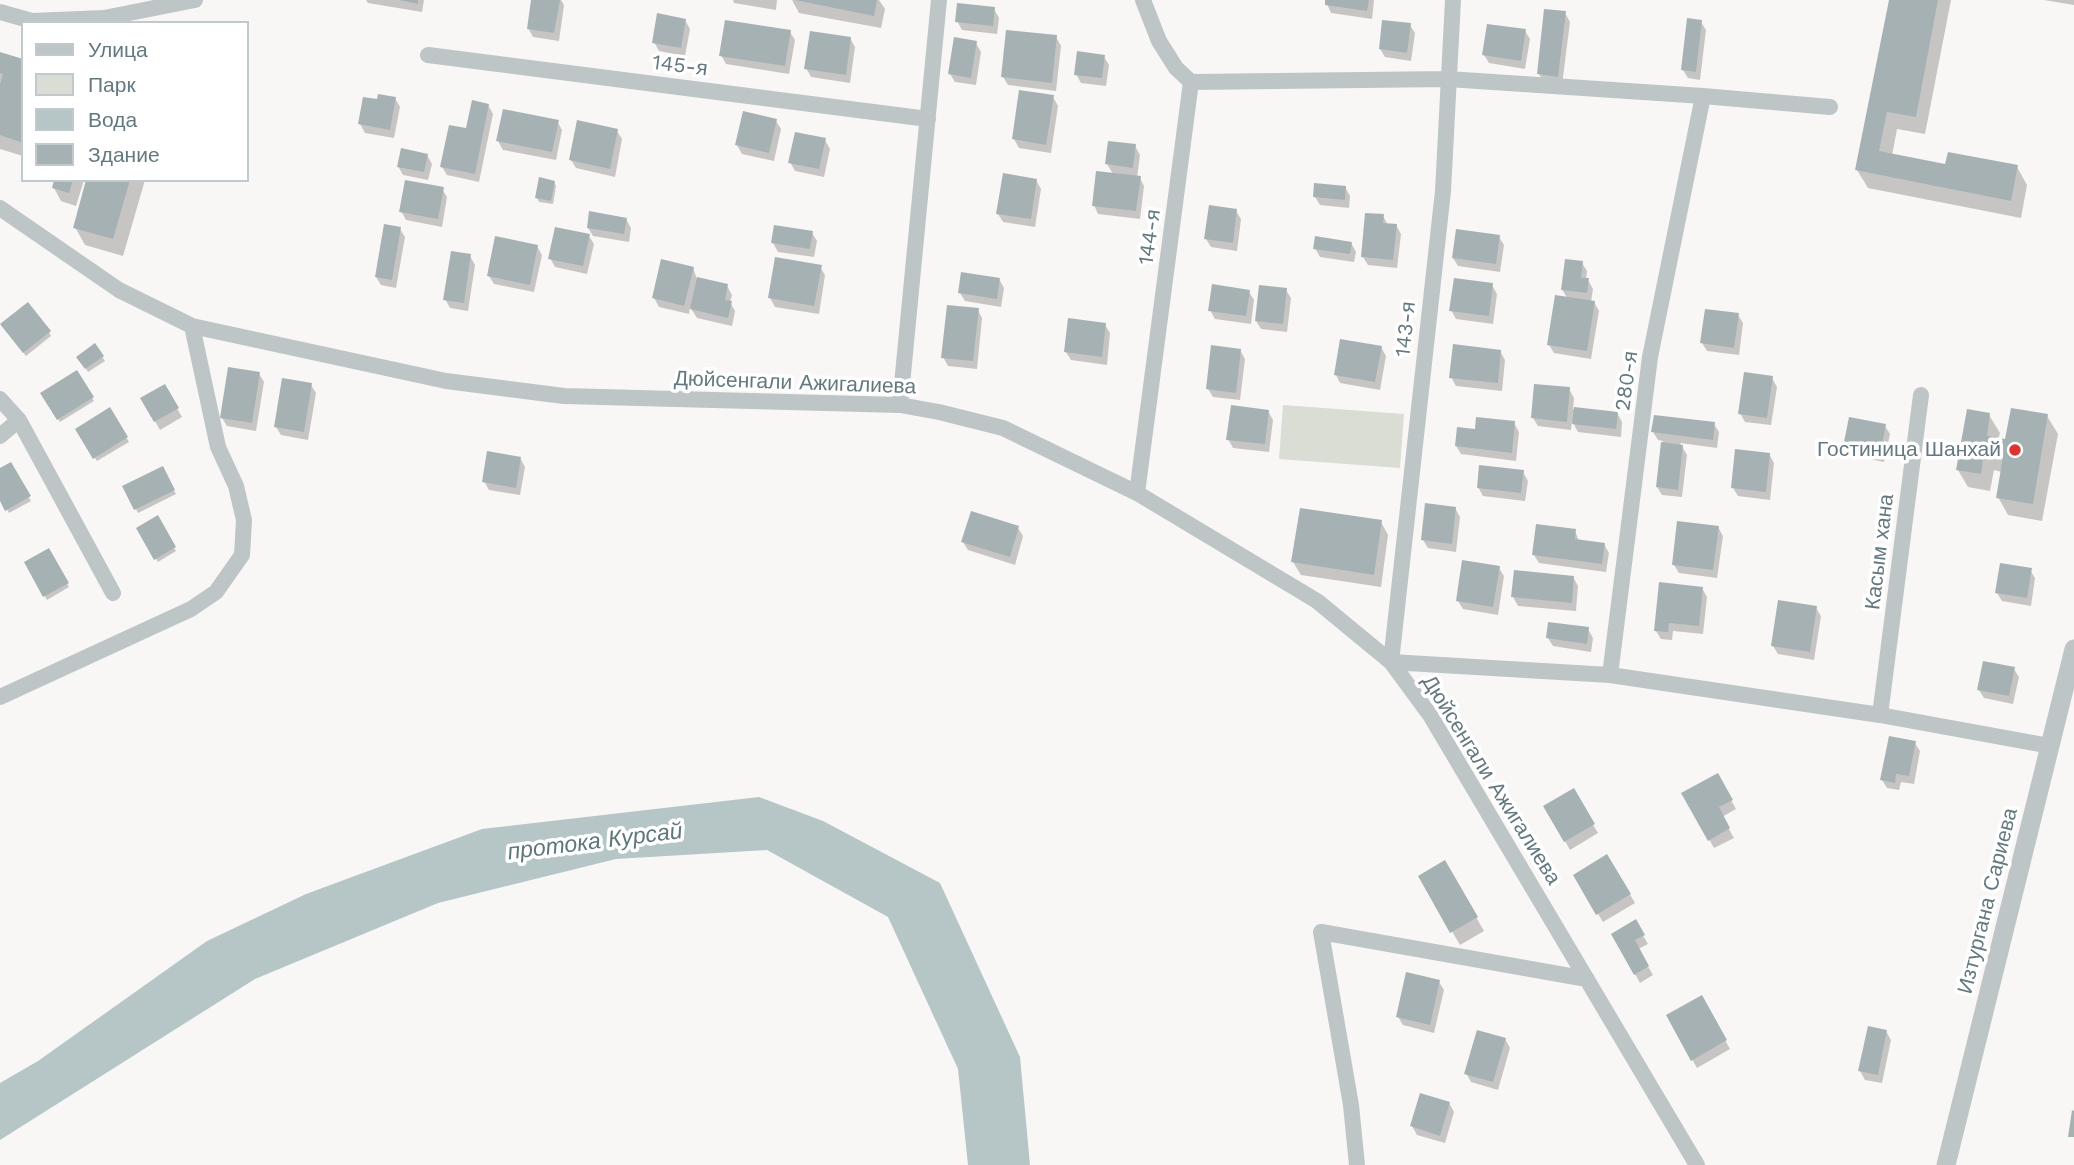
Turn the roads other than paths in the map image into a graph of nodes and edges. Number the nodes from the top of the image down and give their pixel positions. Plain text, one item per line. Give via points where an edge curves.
1 (195, 0) edge
2 (939, 0) edge
3 (1143, 0) edge
4 (1453, 0) edge
5 (0, 12) edge
6 (428, 55) dead end
7 (1448, 79) junction
8 (1191, 82) junction
9 (1703, 96) junction
10 (1829, 107) dead end
11 (928, 119) junction
12 (0, 208) edge
13 (192, 326) junction
14 (1921, 395) dead end
15 (0, 399) edge
16 (900, 405) junction
17 (19, 420) junction
18 (0, 436) edge
19 (1136, 493) junction
20 (113, 593) dead end
21 (2074, 649) edge
22 (1391, 662) junction
23 (1610, 675) junction
24 (0, 697) edge
25 (1880, 715) junction
26 (2050, 746) junction
27 (1587, 979) junction
28 (1357, 1165) edge
29 (1697, 1165) edge
30 (1946, 1165) edge

1 - 5 street via 104,18 32,21
2 - 11 street
3 - 8 street via 1159,41
4 - 7 street, 143-я
6 - 11 street, 145-я
7 - 8 street
7 - 9 street
7 - 22 street, 143-я via 1443,191
8 - 19 street, 144-я
9 - 10 street
9 - 23 street, 280-я via 1650,357
11 - 16 street
12 - 13 street, Дюйсенгали Ажигалиева via 119,290
13 - 16 street, Дюйсенгали Ажигалиева via 446,382 564,396
13 - 24 street via 218,447 236,486 244,520 242,555 216,592 191,609
14 - 25 street, Касым хана
15 - 17 street
16 - 19 street, Дюйсенгали Ажигалиева via 1003,428
17 - 18 street
17 - 20 street
19 - 22 street, Дюйсенгали Ажигалиева via 1317,601
21 - 26 street, Изтургана Сариева
22 - 23 street
22 - 27 street, Дюйсенгали Ажигалиева via 1430,715
23 - 25 street
25 - 26 street
26 - 30 street, Изтургана Сариева
27 - 28 street via 1321,932
27 - 29 street, Дюйсенгали Ажигалиева

